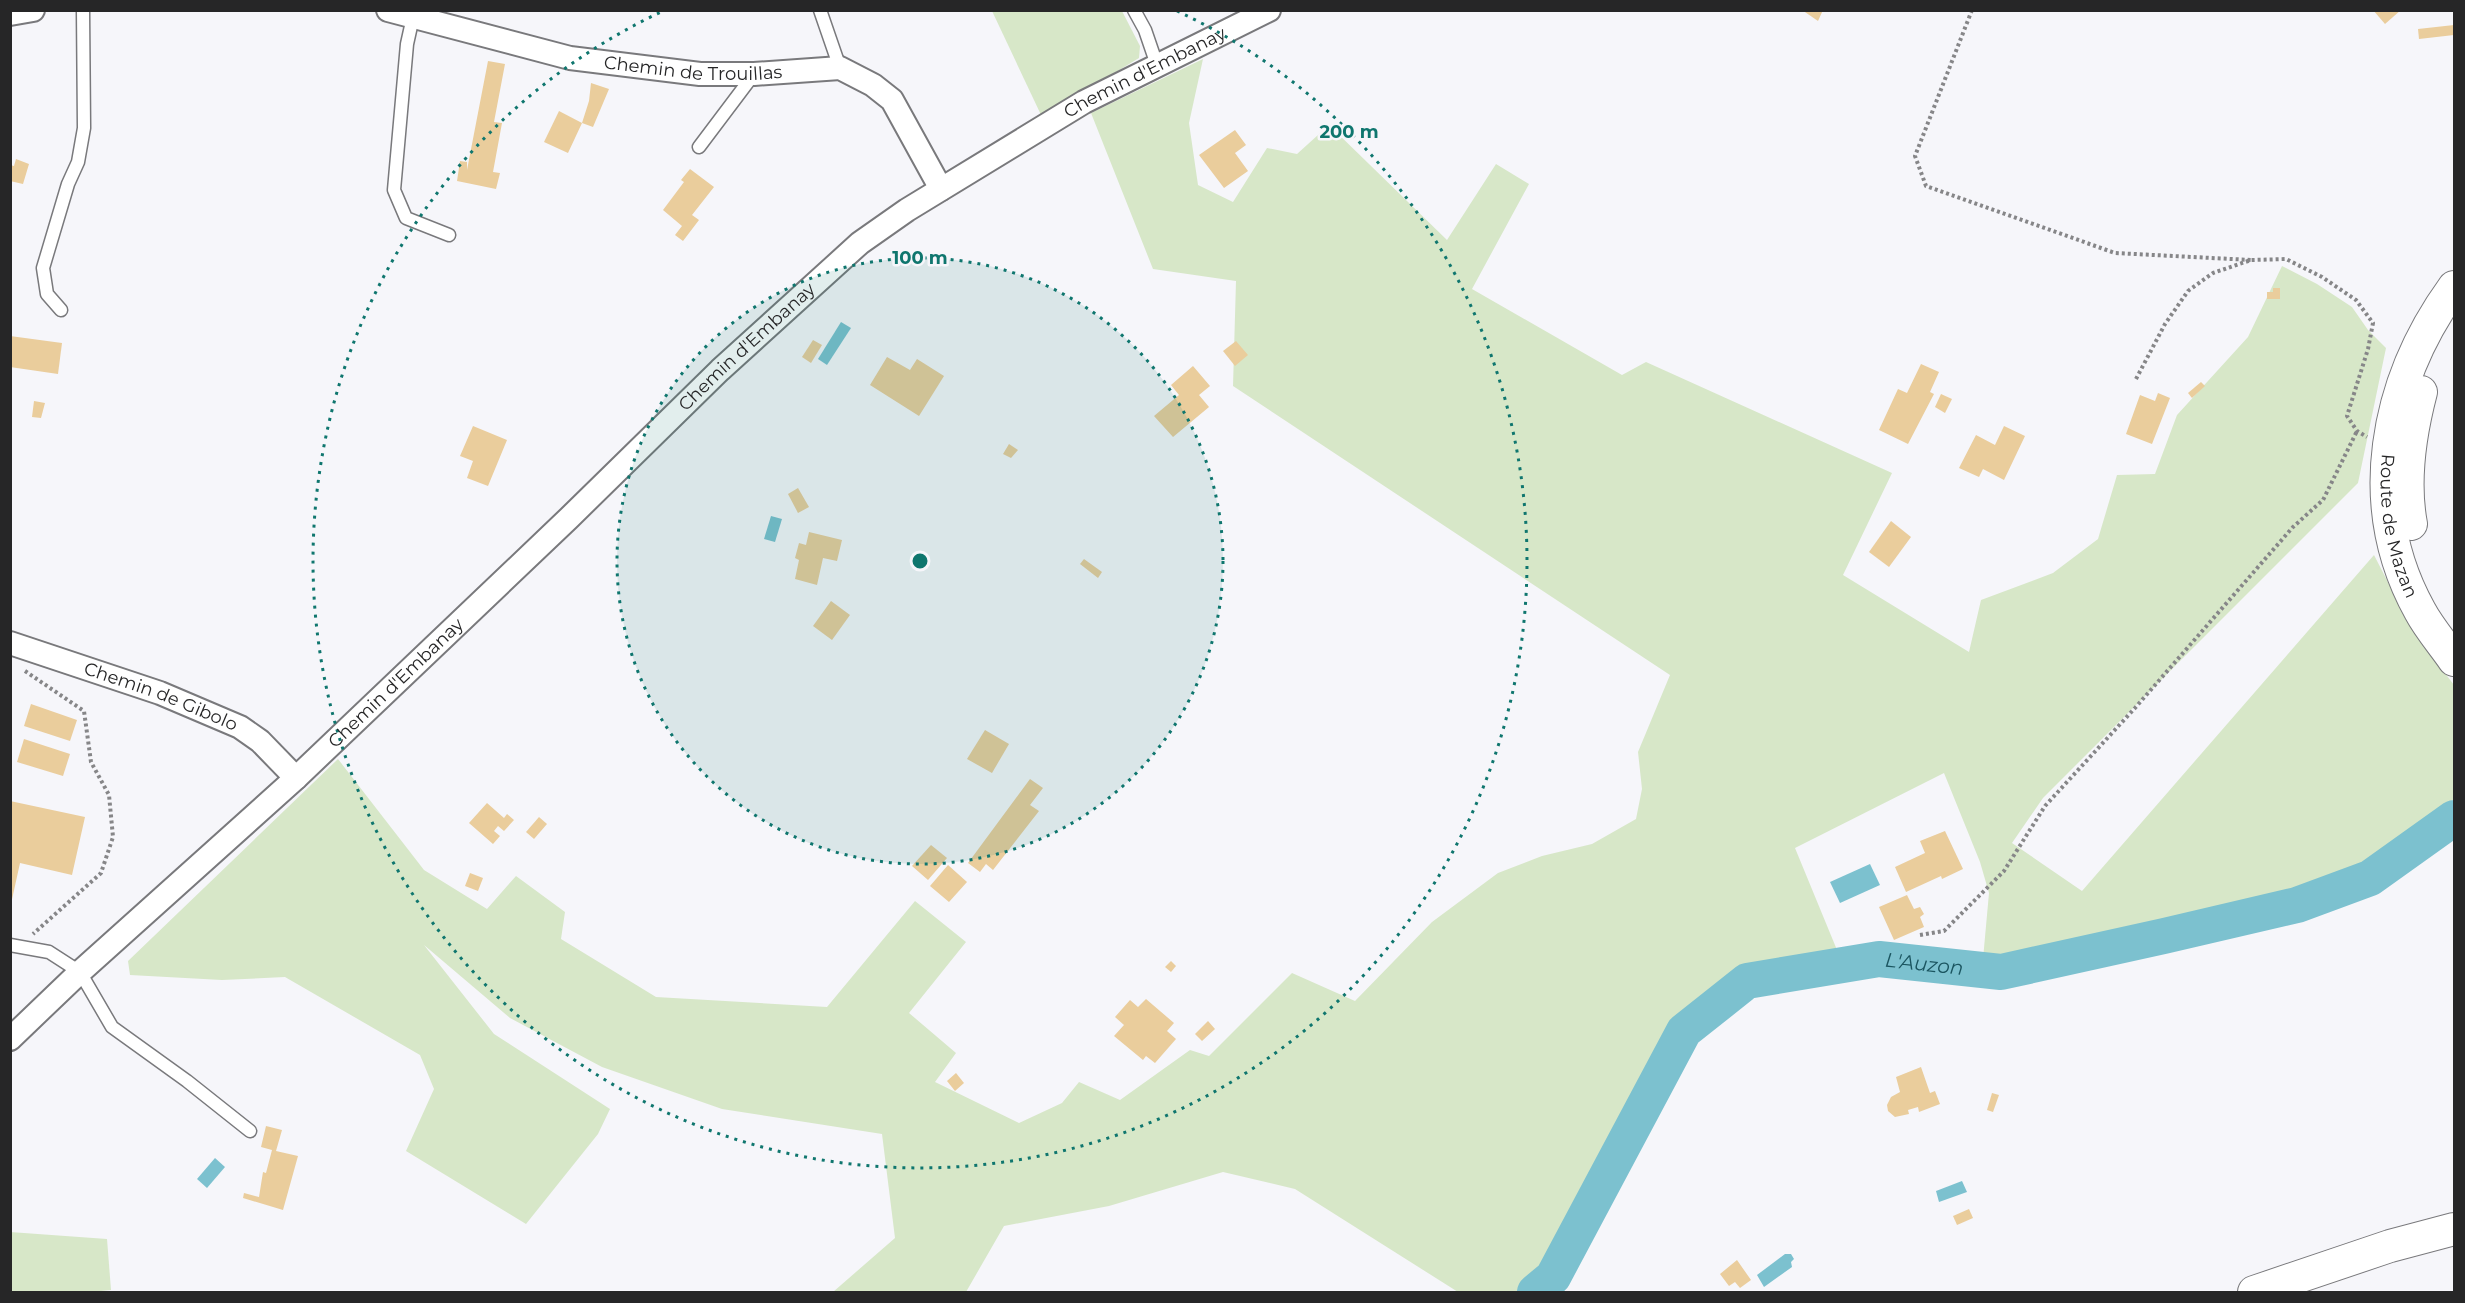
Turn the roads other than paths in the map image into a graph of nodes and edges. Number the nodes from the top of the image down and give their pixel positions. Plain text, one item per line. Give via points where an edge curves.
1 (33, 10) edge
2 (83, 10) edge
3 (388, 10) edge
4 (820, 10) edge
5 (1134, 10) edge
6 (1141, 10) edge
7 (1269, 10) edge
8 (10, 14) edge
9 (413, 17) junction
10 (1145, 30) junction
11 (1157, 65) junction
12 (840, 68) junction
13 (754, 74) junction
14 (699, 147) dead end
15 (941, 189) junction
16 (449, 235) dead end
17 (2454, 287) edge
18 (61, 310) dead end
19 (2454, 311) edge
20 (2454, 639) edge
21 (10, 643) edge
22 (2454, 660) edge
23 (296, 778) junction
24 (15, 946) edge
25 (80, 972) junction
26 (10, 1040) edge
27 (250, 1131) dead end
28 (2454, 1209) edge
29 (2454, 1229) edge
30 (2390, 1246) junction
31 (2254, 1293) edge

1 - 8 street
2 - 18 lane via 84,128 78,162 43,268 47,294
3 - 9 street, Chemin de Trouillas
4 - 12 lane
5 - 10 lane
6 - 10 lane
7 - 11 street, Chemin d'Embanay
9 - 13 street, Chemin de Trouillas via 570,58 700,74
9 - 16 lane via 407,44 394,190 406,218
10 - 11 lane
11 - 15 street, Chemin d'Embanay via 1084,102
12 - 13 street, Chemin de Trouillas
12 - 15 street via 892,100
13 - 14 lane
15 - 23 street, Chemin d'Embanay via 860,243 728,362
17 - 22 main road, Route de Mazan via 2425,333 2406,374 2387,443 2386,480 2388,515 2406,582 2420,612
19 - 20 main road, Route de Mazan via 2429,368 2415,414 2408,484 2415,546 2424,577
21 - 23 street, Chemin de Gibolo via 160,693 240,727 260,741
23 - 25 street, Chemin d'Embanay
24 - 25 lane via 50,952
25 - 26 street, Chemin d'Embanay
25 - 27 lane via 112,1027
28 - 30 main road
29 - 30 main road
30 - 31 main road

